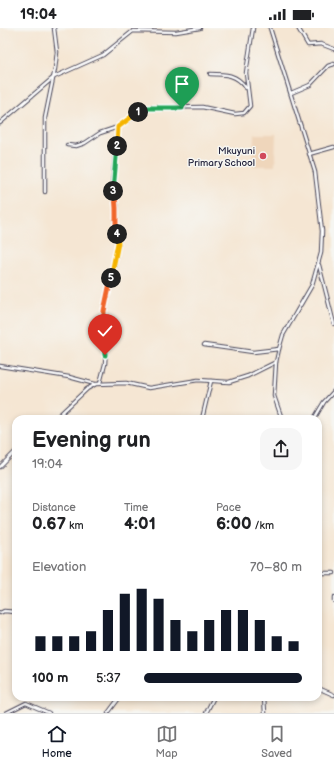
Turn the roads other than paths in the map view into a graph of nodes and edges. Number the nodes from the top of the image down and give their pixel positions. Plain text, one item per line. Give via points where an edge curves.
1 (54, 28) edge
2 (176, 28) edge
3 (200, 28) edge
4 (253, 28) edge
5 (270, 28) edge
6 (298, 28) edge
7 (176, 32) junction
8 (334, 49) edge
9 (334, 64) edge
10 (210, 74) dead end
11 (54, 77) junction
12 (247, 91) junction
13 (291, 93) junction
14 (0, 123) edge
15 (118, 127) junction
16 (67, 145) dead end
17 (334, 147) edge
18 (309, 154) junction
19 (45, 192) dead end
20 (319, 264) junction
21 (334, 324) edge
22 (204, 345) dead end
23 (279, 349) junction
24 (276, 362) junction
25 (0, 366) edge
26 (211, 380) junction
27 (100, 383) junction
28 (96, 384) junction
29 (334, 391) edge
30 (60, 415) edge
31 (203, 415) edge
32 (281, 415) edge
33 (316, 415) edge
34 (12, 455) edge
35 (0, 467) edge
36 (322, 573) edge
37 (334, 573) edge
38 (334, 597) edge
39 (334, 601) edge
40 (0, 612) edge
41 (12, 612) edge
42 (322, 690) edge
43 (334, 695) edge
44 (117, 701) edge
45 (212, 701) edge
46 (264, 701) edge
47 (6, 713) edge
48 (49, 713) edge
49 (108, 713) edge
50 (206, 713) edge
51 (266, 713) edge

1 - 11 street
2 - 7 street
3 - 7 street
4 - 12 street via 247,65
5 - 13 street
6 - 8 street via 308,45 321,44
7 - 11 street via 133,31 103,55
9 - 13 street via 328,66 310,85
10 - 12 street via 231,76 241,81
11 - 14 street
11 - 19 street via 45,118
12 - 15 street via 250,106 241,114 202,107 148,108
13 - 18 street
15 - 16 street via 100,133 80,145
15 - 27 street via 112,186 117,205 116,225 119,241 104,311 106,346
17 - 18 street
18 - 20 street via 318,185 322,247
20 - 21 street
20 - 23 street via 312,284 283,336
22 - 23 street via 253,352
23 - 24 street
24 - 26 street via 236,381
24 - 32 street via 274,396
25 - 28 street
26 - 27 street via 149,388 126,383
26 - 31 street
27 - 28 street
28 - 30 street
29 - 33 street
34 - 35 street
36 - 37 street
38 - 39 street
40 - 41 street
42 - 43 street
44 - 49 street
45 - 50 street
46 - 51 street
47 - 48 street via 26,703

